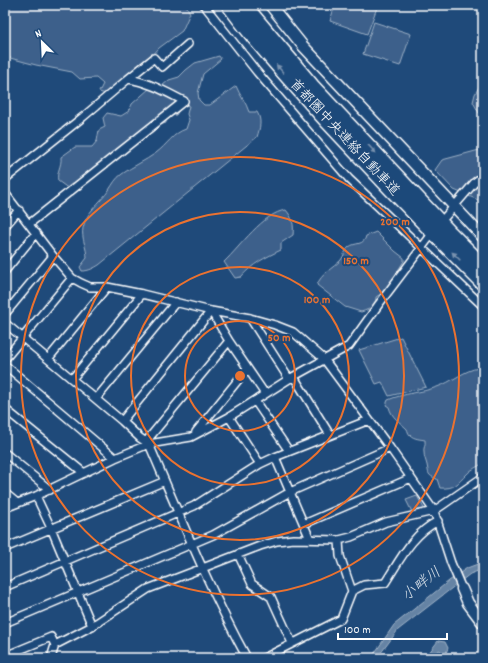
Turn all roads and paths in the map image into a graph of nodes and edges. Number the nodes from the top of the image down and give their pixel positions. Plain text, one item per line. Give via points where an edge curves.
1 (204, 5) edge
2 (228, 5) edge
3 (244, 5) edge
4 (270, 5) edge
5 (188, 44) dead end
6 (128, 79) junction
7 (483, 176) edge
8 (5, 179) edge
9 (5, 193) edge
10 (454, 208) junction
11 (19, 210) junction
12 (445, 217) dead end
13 (29, 224) junction
14 (5, 226) edge
15 (36, 233) junction
16 (483, 237) edge
17 (429, 238) dead end
18 (422, 247) junction
19 (53, 256) junction
20 (483, 266) edge
21 (5, 271) edge
22 (72, 278) junction
23 (483, 284) edge
24 (107, 287) junction
25 (142, 294) junction
26 (176, 302) junction
27 (483, 306) edge
28 (211, 310) junction
29 (5, 314) edge
30 (250, 318) junction
31 (5, 323) edge
32 (23, 338) junction
33 (229, 341) junction
34 (5, 359) edge
35 (48, 359) junction
36 (324, 360) junction
37 (5, 365) edge
38 (247, 369) junction
39 (292, 378) junction
40 (72, 379) junction
41 (264, 394) junction
42 (96, 399) junction
43 (255, 401) junction
44 (5, 409) edge
45 (230, 417) junction
46 (369, 420) junction
47 (122, 421) junction
48 (194, 434) junction
49 (330, 435) junction
50 (149, 444) junction
51 (390, 448) junction
52 (289, 451) junction
53 (5, 453) edge
54 (275, 457) junction
55 (115, 458) junction
56 (260, 464) junction
57 (84, 473) junction
58 (483, 477) edge
59 (411, 478) junction
60 (165, 481) junction
61 (50, 490) junction
62 (290, 492) junction
63 (5, 493) edge
64 (36, 496) junction
65 (17, 503) junction
66 (5, 508) edge
67 (434, 511) junction
68 (179, 513) junction
69 (438, 521) junction
70 (304, 524) junction
71 (52, 528) junction
72 (310, 539) junction
73 (339, 540) junction
74 (192, 544) junction
75 (5, 548) edge
76 (238, 554) junction
77 (66, 562) junction
78 (203, 568) junction
79 (5, 587) edge
80 (462, 589) joint
81 (352, 591) junction
82 (78, 592) junction
83 (5, 623) edge
84 (483, 623) edge
85 (92, 626) junction
86 (292, 643) junction
87 (55, 644) junction
88 (5, 656) edge
89 (51, 658) edge
90 (247, 658) edge
91 (264, 658) edge

1 - 18 street via 257,72 349,179
23 -> 2 highway, 首都圏中央連絡自動車道 via 287,77
3 -> 20 highway, 首都圏中央連絡自動車道 via 312,86
4 - 10 street via 303,46
5 - 6 street via 162,67 154,58
6 - 8 street
6 - 13 street via 159,88 184,101
7 - 10 street
9 - 11 street
10 - 12 street
10 - 16 street
11 - 13 street
11 - 14 street
13 - 15 street
15 - 19 street
15 - 21 street
17 - 18 street
18 - 27 street
18 - 36 street via 350,346
19 - 22 street
19 - 29 street
22 - 24 street via 90,287
22 - 32 street
24 - 25 street
24 - 35 street
25 - 26 street
25 - 40 street
26 - 28 street
26 - 42 street
28 - 30 street
28 - 33 street
28 - 47 street
30 - 36 street via 288,330
30 - 39 street
31 - 32 street
32 - 34 street
32 - 35 street
33 - 38 street
33 - 50 street via 149,438
35 - 40 street
36 - 39 street
36 - 46 street
37 - 55 street
38 - 41 street
38 - 48 street
39 - 41 street
39 - 49 street
40 - 42 street
41 - 43 street
42 - 47 street
43 - 45 street
43 - 52 street
44 - 57 street
45 - 48 street
45 - 56 street
46 - 49 street
46 - 51 street
47 - 50 street
48 - 50 street via 191,437
49 - 52 street
50 - 55 street
50 - 60 street
51 - 59 street
51 - 62 street
52 - 54 street
53 - 61 street
54 - 56 street
54 - 62 street
55 - 57 street
56 - 68 street
57 - 61 street
58 - 67 street
59 - 67 street
59 - 70 street
60 - 68 street
60 - 71 street
61 - 64 street
62 - 70 street
62 - 74 street
63 - 65 street
64 - 65 street
64 - 71 street
65 - 66 street
67 - 69 street
67 - 73 street via 386,522
68 - 74 street
68 - 77 street
69 - 80 street
69 - 81 street via 411,543 385,583 364,585
70 - 72 street
71 - 75 street
71 - 77 street
72 - 73 street
72 - 76 street via 277,541
73 - 81 street via 340,556
74 - 78 street
74 - 82 street
76 - 78 street
76 - 86 street via 252,584 271,597
77 - 79 street
77 - 82 street
78 - 85 street via 148,589
78 - 90 street
80 - 84 street via 468,603
81 - 86 street via 341,619
82 - 83 street
82 - 85 street
85 - 87 street
86 - 91 street
87 - 88 street via 50,637
87 - 89 street

